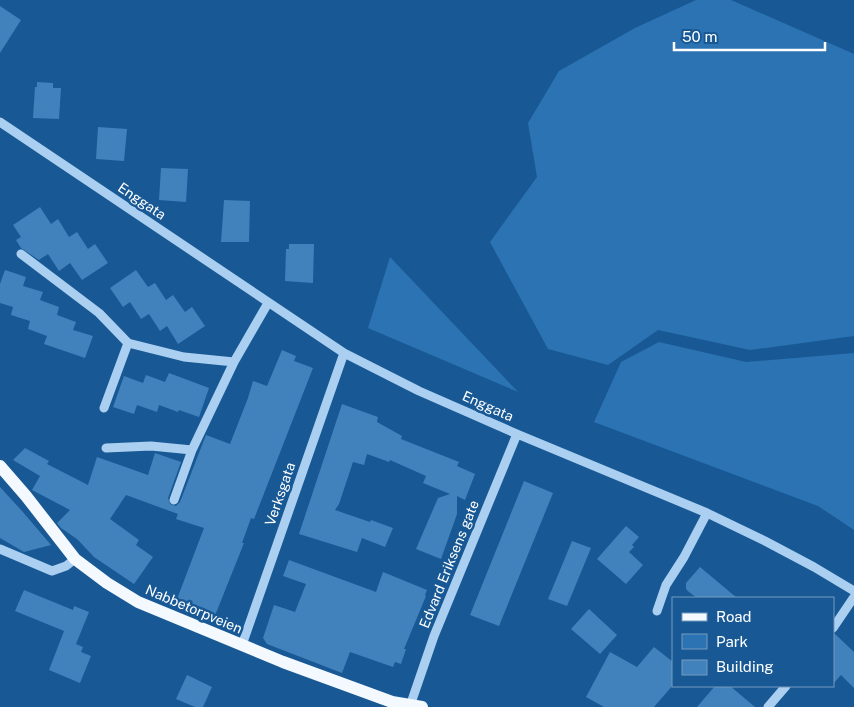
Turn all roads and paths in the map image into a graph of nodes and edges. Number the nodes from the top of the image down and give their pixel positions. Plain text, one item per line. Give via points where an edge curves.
1 (0, 122) edge
2 (21, 254) dead end
3 (268, 303) junction
4 (128, 343) junction
5 (344, 353) junction
6 (234, 362) junction
7 (104, 408) dead end
8 (517, 434) junction
9 (106, 448) dead end
10 (192, 450) junction
11 (0, 466) edge
12 (174, 500) dead end
13 (707, 513) junction
14 (0, 549) edge
15 (75, 558) junction
16 (854, 591) edge
17 (854, 597) edge
18 (657, 611) dead end
19 (834, 627) edge
20 (242, 645) junction
21 (785, 687) edge
22 (416, 706) edge
23 (768, 707) edge

1 - 3 street, Enggata
2 - 4 street via 98,313
3 - 5 street, Enggata
3 - 6 street
4 - 6 street via 184,357
4 - 7 street
5 - 8 street, Enggata via 419,391
5 - 20 street, Verksgata
6 - 10 street
8 - 13 street, Enggata
8 - 22 street, Edvard Eriksens gate via 434,636
9 - 10 street via 151,446
10 - 12 street
11 - 15 main road, Nabbetorpveien
13 - 16 street, Enggata
13 - 18 street via 666,585
14 - 15 street via 52,571 66,566
15 - 20 main road, Nabbetorpveien via 138,602
17 - 19 street
20 - 22 main road, Nabbetorpveien via 392,702
21 - 23 street

